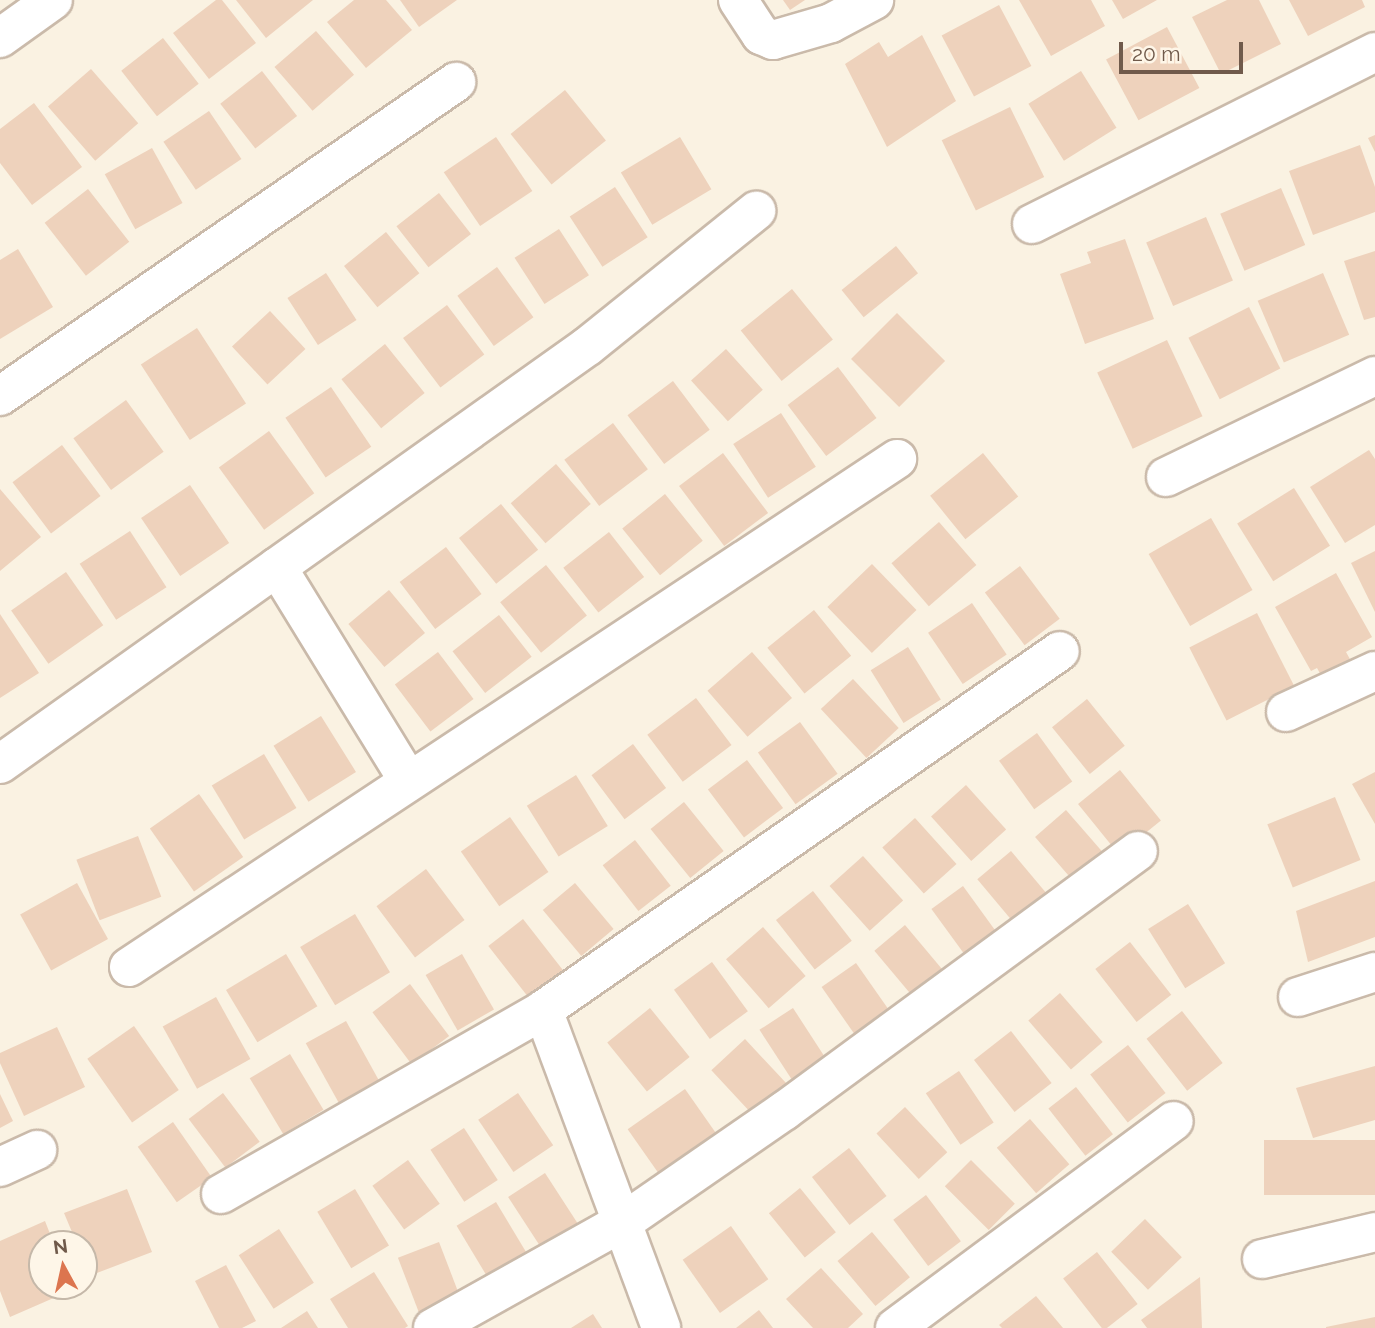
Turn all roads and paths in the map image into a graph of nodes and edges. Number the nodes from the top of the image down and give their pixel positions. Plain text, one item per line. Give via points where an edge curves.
1 (53, 0) edge
2 (738, 0) edge
3 (874, 0) edge
4 (0, 38) edge
5 (1375, 52) edge
6 (456, 82) dead end
7 (756, 211) dead end
8 (1032, 224) dead end
9 (1375, 376) edge
10 (0, 396) edge
11 (897, 459) dead end
12 (1166, 477) dead end
13 (277, 567) junction
14 (1060, 651) dead end
15 (1375, 671) edge
16 (1286, 712) dead end
17 (0, 764) edge
18 (408, 780) junction
19 (1138, 850) dead end
20 (129, 967) dead end
21 (1375, 972) edge
22 (1298, 998) dead end
23 (543, 1010) junction
24 (1174, 1121) dead end
25 (37, 1150) dead end
26 (0, 1167) edge
27 (221, 1194) dead end
28 (623, 1222) junction
29 (1375, 1232) edge
30 (1262, 1259) dead end
31 (433, 1328) edge
32 (661, 1328) edge
33 (895, 1328) edge

1 - 4 street
2 - 3 street via 761,34 774,40 831,23
5 - 8 street
6 - 10 street
7 - 13 street via 588,346
9 - 12 street
11 - 18 street
13 - 17 street
13 - 18 street
14 - 23 street
15 - 16 street
18 - 20 street
19 - 28 street via 784,1111
21 - 22 street
23 - 27 street
23 - 28 street
24 - 33 street
25 - 26 street
28 - 31 street
28 - 32 street
29 - 30 street

